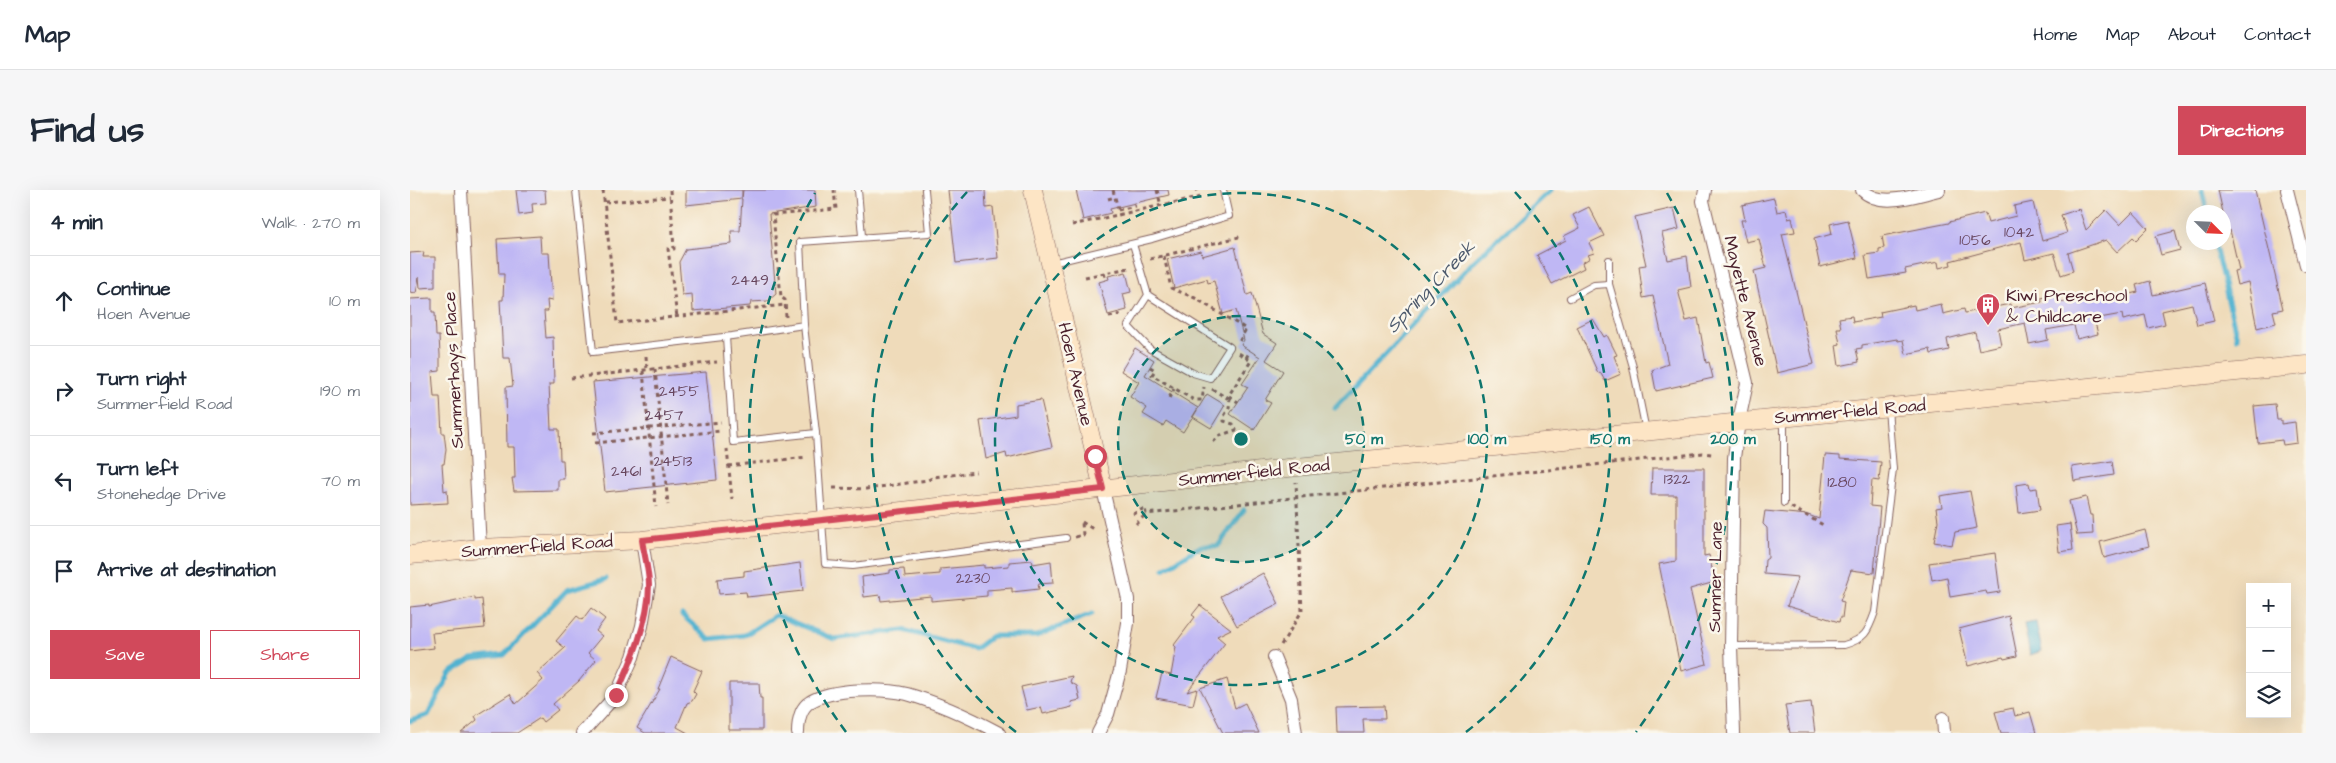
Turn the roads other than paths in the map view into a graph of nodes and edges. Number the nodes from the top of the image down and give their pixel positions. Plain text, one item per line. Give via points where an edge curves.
1 (461, 190) edge
2 (576, 190) edge
3 (858, 190) edge
4 (925, 190) edge
5 (1033, 190) edge
6 (1223, 190) edge
7 (1705, 190) edge
8 (1862, 190) edge
9 (1939, 190) edge
10 (2287, 190) edge
11 (862, 236) junction
12 (1133, 244) junction
13 (1609, 260) dead end
14 (1052, 263) junction
15 (2306, 265) edge
16 (1609, 284) junction
17 (1148, 294) junction
18 (1570, 298) dead end
19 (804, 325) junction
20 (726, 337) junction
21 (2306, 365) edge
22 (1888, 408) junction
23 (1784, 417) junction
24 (1739, 421) junction
25 (1646, 431) junction
26 (816, 434) junction
27 (1103, 489) junction
28 (1784, 503) road end
29 (823, 519) junction
30 (1066, 538) dead end
31 (642, 540) junction
32 (480, 548) junction
33 (410, 555) edge
34 (1731, 646) junction
35 (1274, 658) road end
36 (1943, 718) dead end
37 (582, 733) edge
38 (798, 733) edge
39 (999, 733) edge
40 (1098, 733) edge
41 (1296, 733) edge
42 (1734, 733) edge
43 (1944, 733) edge

1 - 32 street, Summerhays Place
2 - 20 lane via 593,352
3 - 11 lane
4 - 11 lane via 929,233
5 - 14 street, Hoen Avenue
6 - 12 lane via 1229,216
7 - 24 street, Mayette Avenue via 1703,201 1747,384
8 - 9 street via 1867,195 1892,200
10 - 15 street
11 - 19 lane via 800,242
12 - 14 lane
12 - 17 lane
13 - 16 lane
14 - 27 street, Hoen Avenue
16 - 18 lane via 1594,285
16 - 25 lane via 1633,367
17 - 17 lane via 1128,326 1150,349 1193,373 1210,378 1230,347
19 - 20 lane
19 - 26 lane
20 - 26 lane via 732,442
21 - 22 street, Summerfield Road
22 - 23 street, Summerfield Road
22 - 34 lane via 1893,469 1875,612 1869,629 1859,640 1844,644
23 - 24 street, Summerfield Road
23 - 28 lane
24 - 25 street, Summerfield Road
24 - 34 street, Sumner Lane via 1734,458
25 - 27 street, Summerfield Road
26 - 29 lane
27 - 29 street, Summerfield Road
27 - 40 street, Hoen Avenue via 1128,599 1128,622 1120,671 1108,714
29 - 30 lane via 826,564 853,566
29 - 31 street, Summerfield Road
31 - 32 street, Summerfield Road
31 - 37 street via 649,585 633,657 616,695
32 - 33 street, Summerfield Road
34 - 42 street, Sumner Lane
35 - 41 street via 1291,699
36 - 43 street
38 - 39 street via 798,722 808,703 829,694 886,690 930,702

